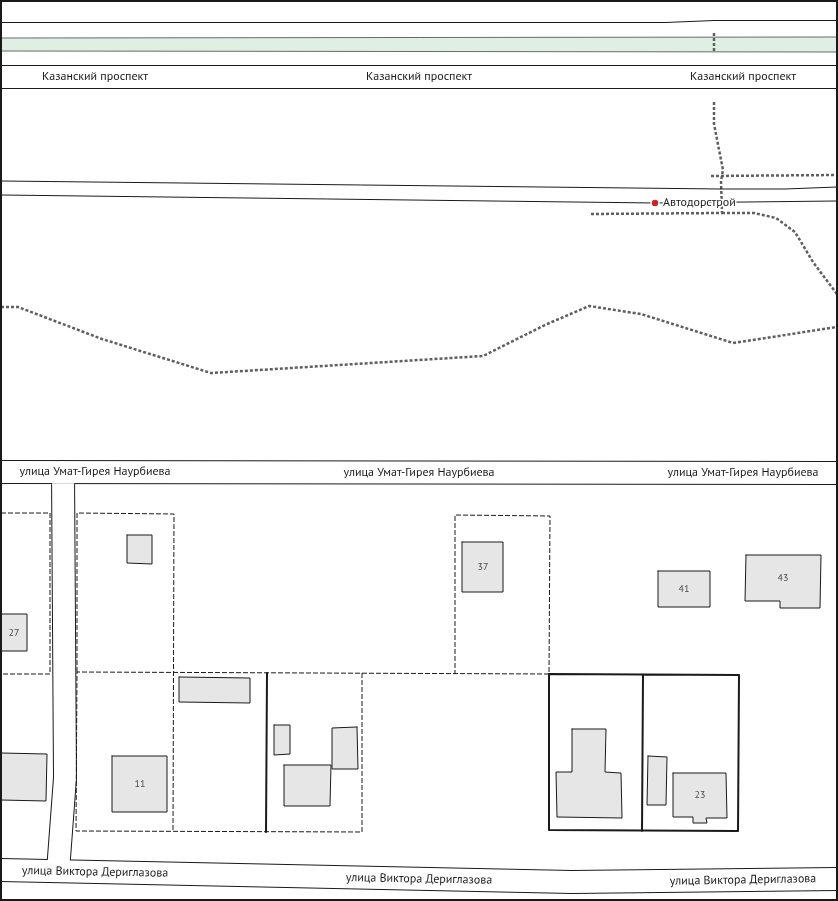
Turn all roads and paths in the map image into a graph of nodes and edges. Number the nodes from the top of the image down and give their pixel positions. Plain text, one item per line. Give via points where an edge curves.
1 (781, 5) edge
2 (37, 6) edge
3 (657, 6) edge
4 (837, 10) edge
5 (1, 11) edge
6 (1, 77) edge
7 (837, 77) edge
8 (837, 175) edge
9 (711, 176) dead end
10 (721, 181) dead end
11 (722, 212) junction
12 (591, 214) dead end
13 (837, 294) edge
14 (1, 307) edge
15 (837, 327) edge
16 (1, 472) edge
17 (63, 472) junction
18 (837, 473) edge
19 (1, 870) edge
20 (58, 871) junction
21 (837, 879) edge

1 - 3 main road via 714,9
1 - 4 main road
2 - 3 main road
2 - 5 main road
6 - 7 main road, Казанский проспект
8 - 9 path
10 - 11 path
11 - 12 path
11 - 13 path via 754,213 776,218 795,232
14 - 15 path via 18,307 102,339 211,373 482,356 589,306 641,314 733,343
16 - 17 main road, улица Умат-Гирея Наурбиева
17 - 18 main road, улица Умат-Гирея Наурбиева
17 - 20 main road via 65,778
19 - 20 main road, улица Виктора Дериглазова
20 - 21 main road, улица Виктора Дериглазова via 572,882

